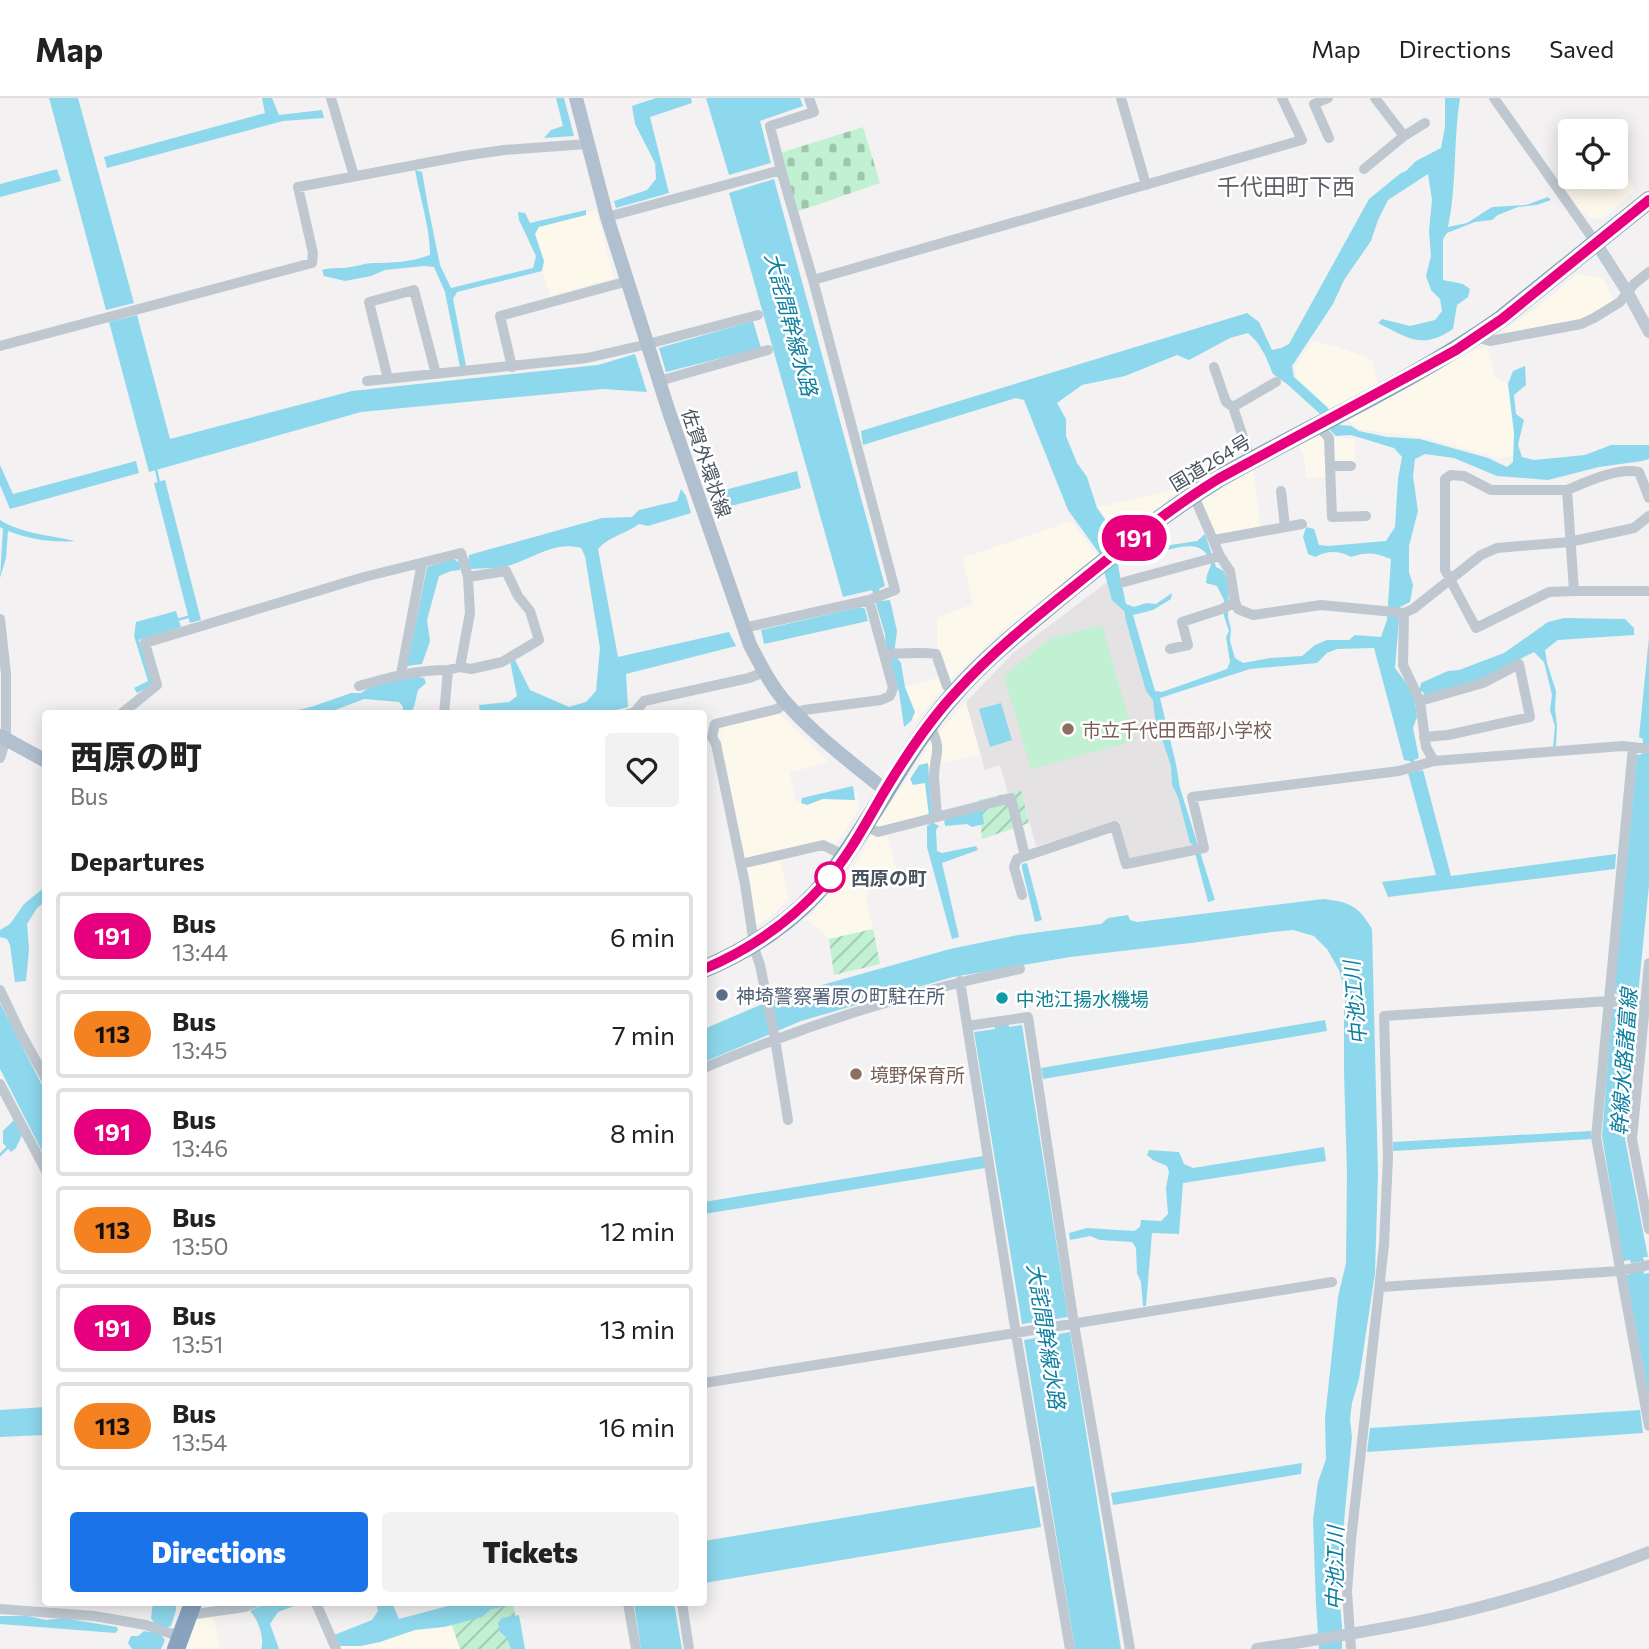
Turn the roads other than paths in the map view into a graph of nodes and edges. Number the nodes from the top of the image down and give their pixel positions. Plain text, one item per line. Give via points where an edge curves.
1 (331, 98) edge
2 (576, 98) edge
3 (1121, 98) edge
4 (1282, 98) edge
5 (1328, 98) edge
6 (1375, 98) edge
7 (1494, 98) edge
8 (810, 99) edge
9 (1425, 123) dead end
10 (1404, 136) junction
11 (1329, 138) dead end
12 (587, 144) junction
13 (1364, 169) dead end
14 (781, 170) junction
15 (354, 176) junction
16 (1146, 185) junction
17 (1649, 200) edge
18 (607, 217) junction
19 (1596, 243) junction
20 (1649, 272) edge
21 (813, 280) junction
22 (628, 281) junction
23 (1628, 293) junction
24 (758, 315) dead end
25 (1649, 332) edge
26 (1476, 337) junction
27 (0, 346) edge
28 (768, 350) dead end
29 (653, 363) junction
30 (512, 367) junction
31 (1214, 368) dead end
32 (436, 374) junction
33 (388, 379) junction
34 (367, 381) dead end
35 (1276, 382) dead end
36 (1233, 407) junction
37 (1325, 421) junction
38 (1251, 461) junction
39 (1330, 466) junction
40 (1351, 466) dead end
41 (1281, 491) dead end
42 (1567, 491) junction
43 (1193, 494) junction
44 (1649, 498) edge
45 (1366, 516) dead end
46 (1649, 516) edge
47 (1302, 524) dead end
48 (1285, 527) junction
49 (1214, 540) junction
50 (1569, 542) junction
51 (1214, 558) junction
52 (422, 563) junction
53 (468, 576) junction
54 (1450, 579) junction
55 (1124, 582) dead end
56 (1574, 591) junction
57 (1649, 591) edge
58 (869, 600) junction
59 (1235, 602) junction
60 (1403, 613) junction
61 (0, 619) edge
62 (743, 628) junction
63 (1170, 649) dead end
64 (884, 653) junction
65 (460, 667) junction
66 (449, 670) junction
67 (764, 672) junction
68 (401, 674) junction
69 (359, 686) dead end
70 (955, 693) junction
71 (1418, 694) junction
72 (791, 708) junction
73 (126, 710) edge
74 (444, 710) edge
75 (637, 710) edge
76 (929, 725) junction
77 (3, 737) edge
78 (1424, 737) junction
79 (708, 739) edge
80 (1641, 748) edge
81 (0, 758) edge
82 (42, 759) edge
83 (1434, 761) junction
84 (885, 790) junction
85 (937, 817) junction
86 (865, 825) junction
87 (845, 856) junction
88 (1025, 856) junction
89 (741, 864) junction
90 (1022, 895) dead end
91 (754, 943) junction
92 (1649, 963) edge
93 (707, 968) edge
94 (1020, 969) dead end
95 (960, 981) junction
96 (0, 990) edge
97 (1613, 1001) junction
98 (1643, 1004) edge
99 (967, 1026) junction
100 (775, 1040) junction
101 (707, 1067) edge
102 (42, 1072) edge
103 (0, 1084) edge
104 (788, 1120) dead end
105 (42, 1163) edge
106 (1649, 1229) edge
107 (1649, 1265) edge
108 (1623, 1270) junction
109 (1332, 1282) dead end
110 (1381, 1287) junction
111 (1074, 1324) junction
112 (1016, 1334) junction
113 (707, 1383) edge
114 (1648, 1422) edge
115 (1649, 1552) edge
116 (247, 1606) edge
117 (317, 1606) edge
118 (629, 1606) edge
119 (682, 1606) edge
120 (0, 1609) edge
121 (191, 1609) edge
122 (1350, 1634) junction
123 (176, 1639) edge
124 (335, 1649) edge
125 (636, 1649) edge
126 (689, 1649) edge
127 (1070, 1649) edge
128 (1130, 1649) edge
129 (1257, 1649) edge
130 (1351, 1649) edge

1 - 15 street
2 - 12 main road, 佐賀外環状線
3 - 16 street
4 - 16 street via 1302,141
5 - 11 street via 1314,104
6 - 10 street
7 - 19 street
8 - 14 street via 814,112 770,126
9 - 10 street
10 - 13 street
12 - 15 street via 504,150
12 - 18 main road, 佐賀外環状線
14 - 18 street
14 - 21 street
15 - 27 street via 298,187 312,263
16 - 21 street
17 - 19 highway, 国道264号
18 - 22 main road, 佐賀外環状線
19 - 23 street
19 - 26 highway, 国道264号
20 - 23 street
21 - 58 street via 895,590
22 - 29 main road, 佐賀外環状線
22 - 30 street via 500,316
23 - 25 street
23 - 26 street via 1581,324 1490,341
24 - 29 street
26 - 37 highway, 国道264号
28 - 29 street
29 - 30 street via 587,358
29 - 62 main road, 佐賀外環状線
30 - 32 street
31 - 36 street via 1226,402
32 - 33 street
32 - 33 street via 414,290 369,302
33 - 34 street
35 - 36 street
36 - 38 street
37 - 38 highway, 国道264号
37 - 39 street
38 - 43 highway, 国道264号
39 - 40 street
39 - 45 street via 1332,517
41 - 48 street
42 - 44 street via 1630,470 1639,472
42 - 50 street
42 - 54 street via 1491,490 1464,476 1451,475 1445,480 1445,570
43 - 49 street
43 - 70 highway, 国道264号 via 1012,637
46 - 50 street via 1634,528
47 - 48 street
48 - 49 street
49 - 51 street
50 - 54 street via 1497,548
50 - 56 street
51 - 55 street
51 - 59 street via 1230,571
52 - 53 street via 461,553
52 - 68 street
52 - 73 street via 145,643 158,685
53 - 65 street via 470,613
53 - 65 street via 506,571 530,611 539,640 502,662
54 - 56 street via 1476,628 1549,592
54 - 60 street
56 - 57 street
58 - 62 street
58 - 64 street
59 - 60 street via 1238,609 1253,615 1321,605
59 - 63 street via 1182,622 1188,645
60 - 71 street via 1403,665
61 - 77 street via 6,674
62 - 67 main road, 佐賀外環状線
64 - 70 street via 936,654 947,686
64 - 72 street via 891,696 804,710
65 - 66 street
66 - 68 street
66 - 74 street
67 - 72 main road, 佐賀外環状線
67 - 75 street via 644,701
68 - 69 street
70 - 76 highway, 国道264号
71 - 78 street
71 - 78 street via 1483,682 1519,664 1530,718
72 - 79 street via 715,724
72 - 84 main road, 佐賀外環状線
76 - 84 highway, 国道264号
76 - 85 street via 938,753 934,775
77 - 81 street
77 - 82 main road
78 - 83 street
79 - 89 street via 716,744
80 - 83 street
80 - 97 street
83 - 88 street via 1192,797 1204,848 1126,864 1115,826
84 - 86 highway, 国道264号
85 - 86 street via 878,832
85 - 88 street via 1011,798
86 - 87 highway, 国道264号
87 - 89 street via 823,845
87 - 91 highway, 国道264号 via 801,908
88 - 90 street via 1017,859 1014,867
89 - 91 street
91 - 93 highway, 国道264号
91 - 100 street
92 - 98 street
94 - 95 street
95 - 99 street
95 - 100 street
96 - 102 street
97 - 98 street
97 - 108 street via 1596,1137
97 - 110 street via 1384,1016 1388,1157
98 - 106 street via 1632,1139
99 - 111 street via 1027,1017
99 - 112 street
100 - 101 street
100 - 104 street
103 - 105 street
107 - 108 street
108 - 110 street
108 - 114 street
109 - 111 street
110 - 122 street via 1351,1541
111 - 112 street
111 - 128 street
112 - 113 street
112 - 127 street
115 - 122 street via 1523,1596
116 - 121 street
117 - 124 street
118 - 125 street
119 - 126 street
120 - 123 street via 94,1616 146,1625
121 - 123 highway
122 - 129 street
122 - 130 street

